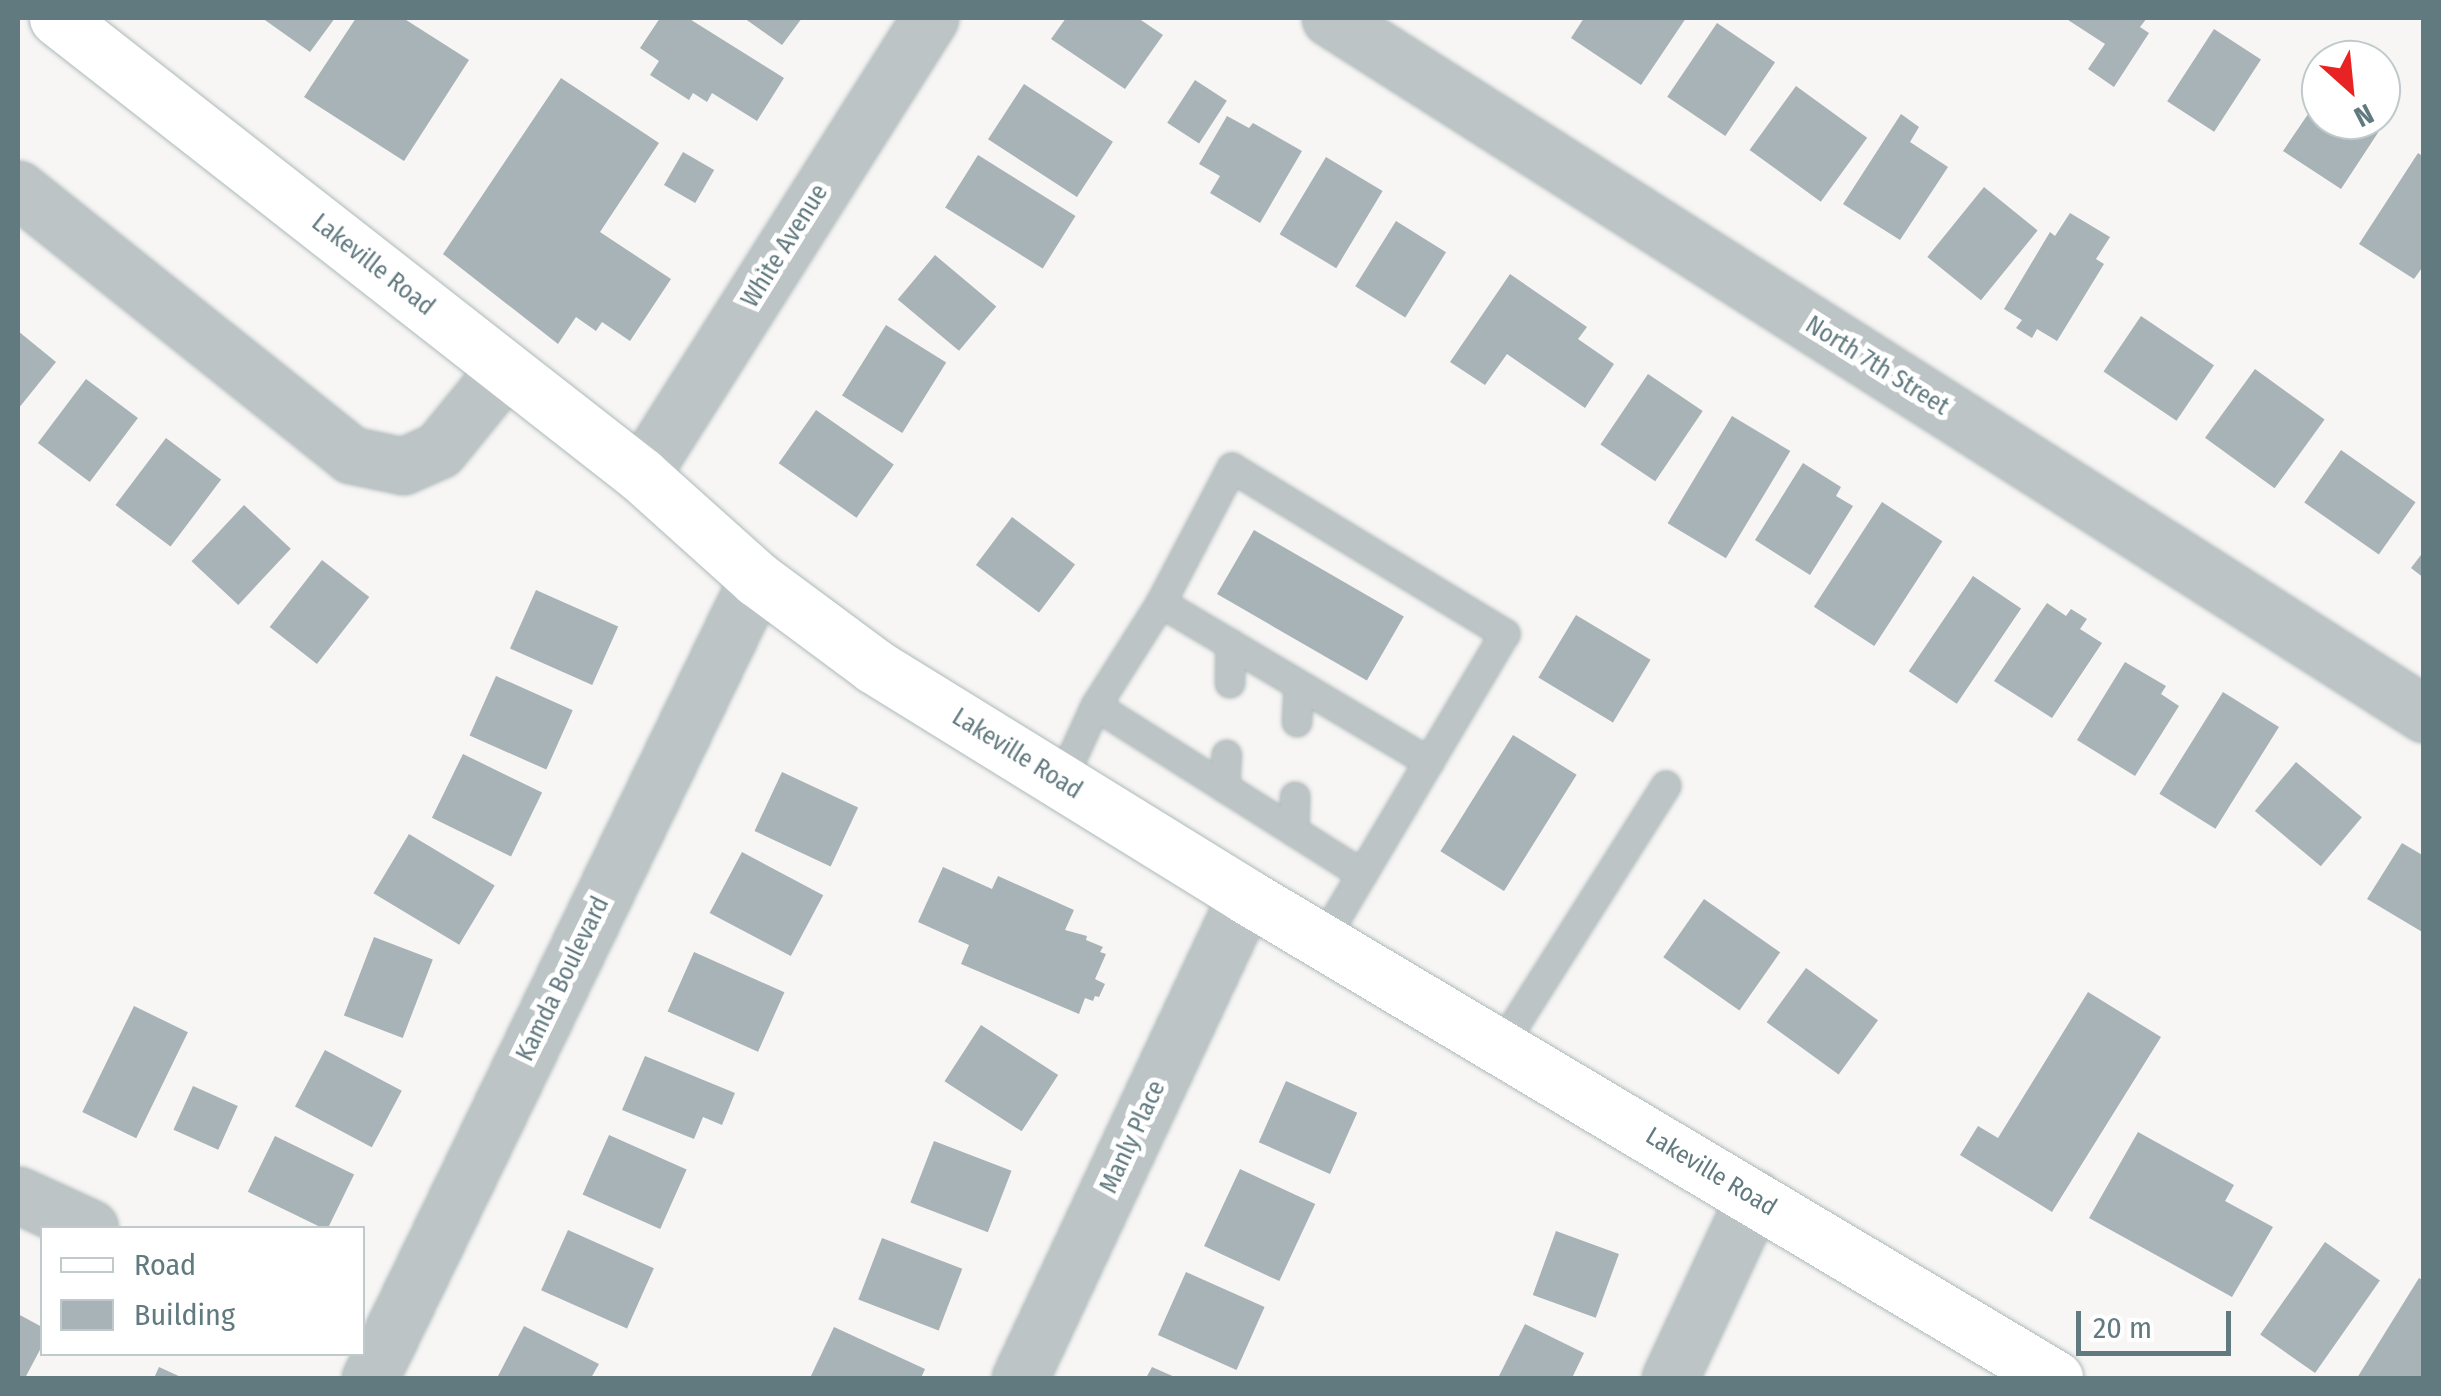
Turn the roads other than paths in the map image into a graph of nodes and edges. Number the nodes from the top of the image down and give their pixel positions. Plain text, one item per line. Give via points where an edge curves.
1 (57, 18) edge
2 (930, 18) edge
3 (1330, 18) edge
4 (18, 189) edge
5 (506, 370) junction
6 (641, 475) junction
7 (757, 578) junction
8 (1161, 604) junction
9 (1231, 644) junction
10 (1230, 683) dead end
11 (1299, 686) junction
12 (1096, 706) junction
13 (2424, 714) edge
14 (1297, 722) dead end
15 (1227, 755) dead end
16 (1428, 762) junction
17 (1061, 782) junction
18 (1666, 786) dead end
19 (1225, 788) junction
20 (1295, 797) dead end
21 (1294, 830) junction
22 (1362, 874) junction
23 (1246, 896) junction
24 (1322, 941) junction
25 (1500, 1047) junction
26 (18, 1195) edge
27 (1754, 1198) junction
28 (86, 1226) edge
29 (370, 1364) edge
30 (1020, 1378) edge
31 (1670, 1378) edge
32 (2055, 1378) edge

1 - 5 main road, Lakeville Road
2 - 6 street, White Avenue
3 - 13 street, North 7th Street
4 - 5 street via 351,455 404,466 439,450
5 - 6 main road, Lakeville Road
6 - 7 main road, Lakeville Road
7 - 17 main road, Lakeville Road via 874,666
7 - 29 street, Kamda Boulevard
8 - 9 lane
8 - 12 lane
8 - 16 lane via 1232,468 1504,634
9 - 10 lane
9 - 11 lane
11 - 14 lane
11 - 16 lane
12 - 17 lane
12 - 19 lane
15 - 19 lane
16 - 22 lane
17 - 23 main road, Lakeville Road
18 - 25 lane
19 - 21 lane
20 - 21 lane
21 - 22 lane
22 - 24 lane
23 - 24 main road, Lakeville Road
23 - 30 street, Manly Place
24 - 25 main road, Lakeville Road
25 - 27 main road, Lakeville Road
26 - 28 street
27 - 31 street
27 - 32 main road, Lakeville Road

